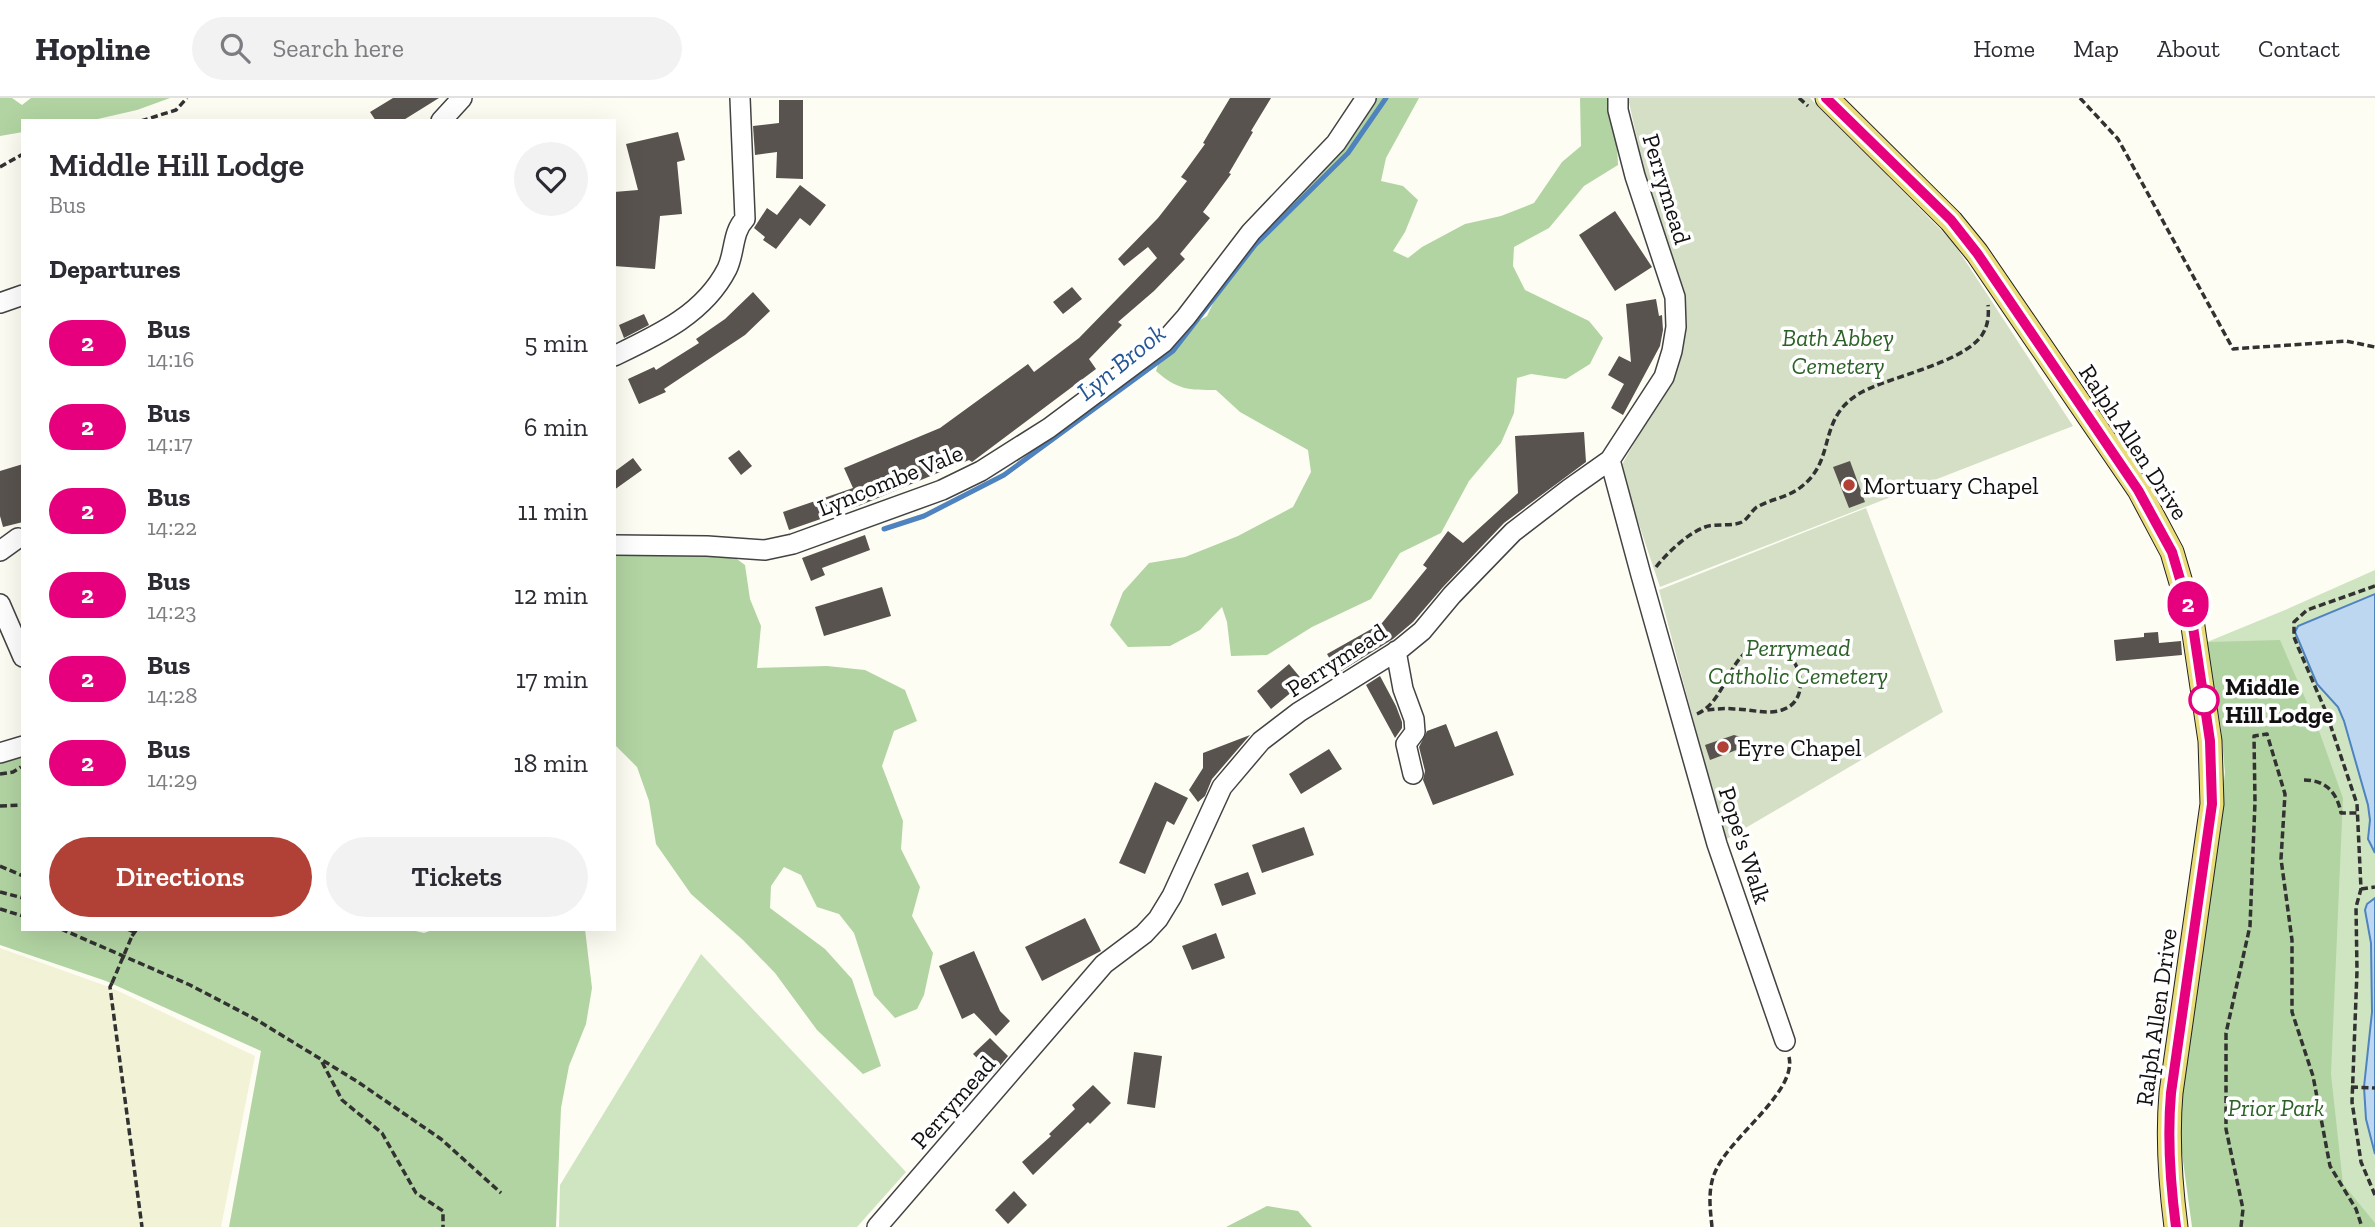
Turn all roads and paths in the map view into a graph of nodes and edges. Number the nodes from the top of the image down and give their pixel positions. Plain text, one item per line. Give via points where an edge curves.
1 (186, 98) edge
2 (462, 98) edge
3 (740, 98) edge
4 (1366, 98) edge
5 (1618, 98) edge
6 (1799, 98) edge
7 (2080, 98) edge
8 (1818, 103) edge
9 (147, 119) edge
10 (443, 119) edge
11 (21, 155) edge
12 (0, 167) edge
13 (21, 296) edge
14 (1987, 299) dead end
15 (0, 303) edge
16 (2375, 347) edge
17 (616, 355) edge
18 (1610, 460) junction
19 (18, 538) dead end
20 (616, 545) edge
21 (0, 551) edge
22 (1641, 576) junction
23 (2375, 586) edge
24 (0, 604) edge
25 (1396, 651) junction
26 (21, 652) edge
27 (1707, 709) junction
28 (1682, 721) junction
29 (21, 747) edge
30 (0, 753) edge
31 (1413, 774) dead end
32 (2304, 780) dead end
33 (21, 805) edge
34 (0, 806) edge
35 (2358, 813) junction
36 (0, 866) edge
37 (21, 875) edge
38 (2375, 887) edge
39 (2361, 889) junction
40 (0, 892) edge
41 (21, 897) edge
42 (0, 909) edge
43 (21, 915) edge
44 (66, 931) edge
45 (134, 932) edge
46 (1785, 1041) joint
47 (321, 1060) junction
48 (2351, 1087) junction
49 (2375, 1088) edge
50 (501, 1194) dead end
51 (2375, 1195) edge
52 (142, 1227) edge
53 (443, 1227) edge
54 (877, 1227) edge
55 (1712, 1227) edge
56 (2176, 1227) edge
57 (2241, 1227) edge
58 (2362, 1227) edge

1 - 9 path via 176,110
2 - 10 street
3 - 17 street via 745,219 729,267 711,296 691,313
4 - 20 street, Lyncombe Vale via 1336,143 1251,232 1163,343 1049,428 981,471 942,490 765,550
5 - 18 street, Perrymead via 1635,176 1675,297 1676,327 1664,377
6 - 8 path
7 - 16 path via 2118,139 2233,349 2346,341
8 - 56 main road, Ralph Allen Drive via 1951,220 2138,490 2172,552 2192,620 2210,741 2212,804 2169,1120 2169,1174
11 - 12 path
13 - 15 street
14 - 22 path via 1989,318 1982,336 1969,347 1861,393 1840,409 1827,434 1822,462 1799,489 1756,508 1743,522 1705,527
18 - 22 street, Pope's Walk
18 - 25 street, Perrymead via 1513,533 1422,631
19 - 21 street
22 - 28 street, Pope's Walk
23 - 35 path via 2306,610 2294,622 2294,637 2326,712
24 - 26 street
25 - 31 street via 1414,719 1415,732 1406,744
25 - 54 street, Perrymead via 1261,741 1222,788 1158,919 1104,964
27 - 27 path via 1735,665 1754,647 1770,643 1791,657 1801,687 1787,709 1772,713
27 - 28 path
28 - 46 street, Pope's Walk via 1717,844
29 - 30 street
32 - 35 path via 2318,780 2329,787 2341,813
33 - 34 path
35 - 39 path
36 - 37 path
38 - 39 path
39 - 48 path
40 - 41 path
42 - 43 path
44 - 47 path via 190,985
45 - 52 path, bridge via 110,987
46 - 55 path via 1791,1065 1785,1083 1715,1170 1709,1196
47 - 50 path via 441,1139
47 - 53 path via 342,1100 382,1133 416,1193 443,1211
48 - 49 path
48 - 51 path via 2361,1162
57 - 58 path via 2243,1209 2226,1129 2226,1033 2249,926 2254,736 2267,734 2285,794 2281,859 2292,940 2292,1012 2313,1076 2330,1166

